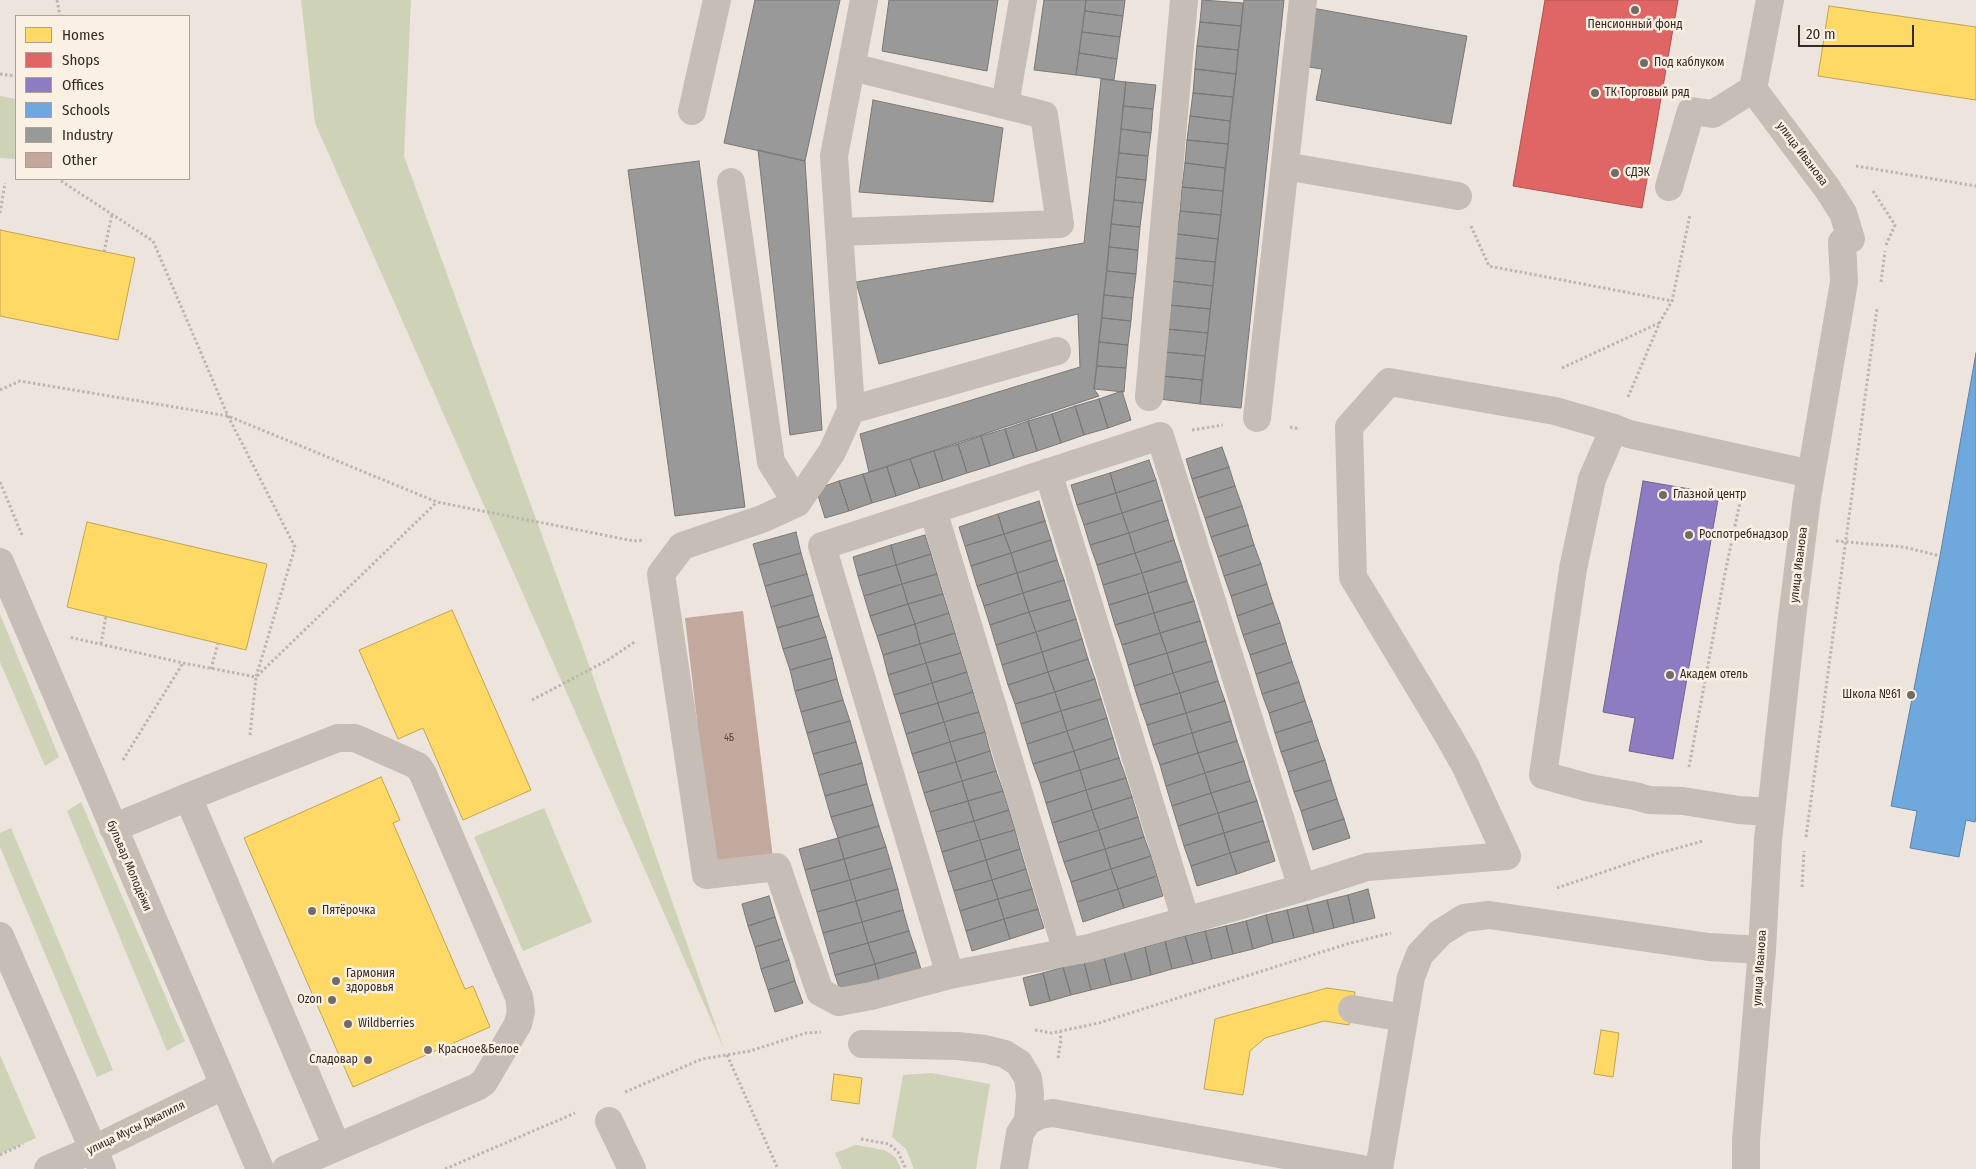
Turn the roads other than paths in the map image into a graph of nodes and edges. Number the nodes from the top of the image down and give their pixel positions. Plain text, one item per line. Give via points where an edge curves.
1 (717, 0) edge
2 (864, 0) edge
3 (1023, 0) edge
4 (1184, 0) edge
5 (1303, 0) edge
6 (1770, 0) edge
7 (852, 67) junction
8 (1753, 89) junction
9 (1005, 105) junction
10 (692, 111) dead end
11 (1285, 166) junction
12 (731, 182) dead end
13 (1669, 187) dead end
14 (1458, 196) road end
15 (839, 232) junction
16 (1057, 351) dead end
17 (1149, 397) dead end
18 (851, 410) junction
19 (1257, 418) road end
20 (1614, 428) junction
21 (1048, 472) junction
22 (1811, 474) junction
23 (797, 503) junction
24 (933, 510) junction
25 (0, 562) edge
26 (188, 797) junction
27 (1771, 812) junction
28 (113, 828) junction
29 (1302, 888) junction
30 (1186, 920) junction
31 (0, 936) edge
32 (1762, 950) junction
33 (1067, 952) junction
34 (950, 975) junction
35 (1352, 1009) dead end
36 (1404, 1018) junction
37 (862, 1044) dead end
38 (223, 1086) junction
39 (609, 1121) dead end
40 (1028, 1121) junction
41 (337, 1147) junction
42 (98, 1159) edge
43 (48, 1169) edge
44 (260, 1169) edge
45 (286, 1169) edge
46 (632, 1169) edge
47 (1014, 1169) edge
48 (1362, 1169) edge
49 (1379, 1169) edge
50 (1746, 1169) edge

1 - 10 street
2 - 7 street
3 - 9 street
4 - 17 street
5 - 11 street
6 - 8 street
7 - 9 street
7 - 15 street via 834,156
8 - 13 street via 1713,114 1691,111
8 - 22 street, улица Иванова via 1827,188 1843,213 1851,239 1842,242 1844,282
9 - 15 street via 1044,115 1060,224
11 - 14 street
11 - 19 street
12 - 23 street via 771,462
15 - 18 street
16 - 18 street
18 - 23 street via 832,452
20 - 22 street
20 - 27 street via 1590,488 1574,568 1543,774 1649,800
20 - 29 street via 1555,410 1389,382 1349,427 1353,577 1465,765 1507,856 1367,866
21 - 24 street
21 - 29 street via 1160,436
21 - 30 street
22 - 27 street, улица Иванова
23 - 34 street via 762,519 682,546 661,574 706,875 777,867 820,992 839,1002
24 - 33 street
24 - 34 street via 822,546
25 - 28 street, бульвар Молодёжи
26 - 28 street
26 - 41 street
26 - 41 street via 338,738 356,738 388,743 418,766 444,799 519,997 521,1011 518,1024 489,1076 477,1087
27 - 32 street, улица Иванова
28 - 38 street, бульвар Молодёжи
29 - 30 street
30 - 33 street
31 - 42 street
32 - 36 street via 1710,946 1489,915 1464,918 1440,933 1420,954 1411,977
32 - 50 street, улица Иванова
33 - 34 street
35 - 36 street
36 - 49 street
37 - 40 street via 957,1046 1005,1054 1019,1063 1028,1078
38 - 42 street, улица Мусы Джалиля
38 - 44 street, бульвар Молодёжи
39 - 46 street
40 - 47 street via 1020,1133
40 - 48 street via 1053,1113
41 - 45 street
42 - 43 street, улица Мусы Джалиля

